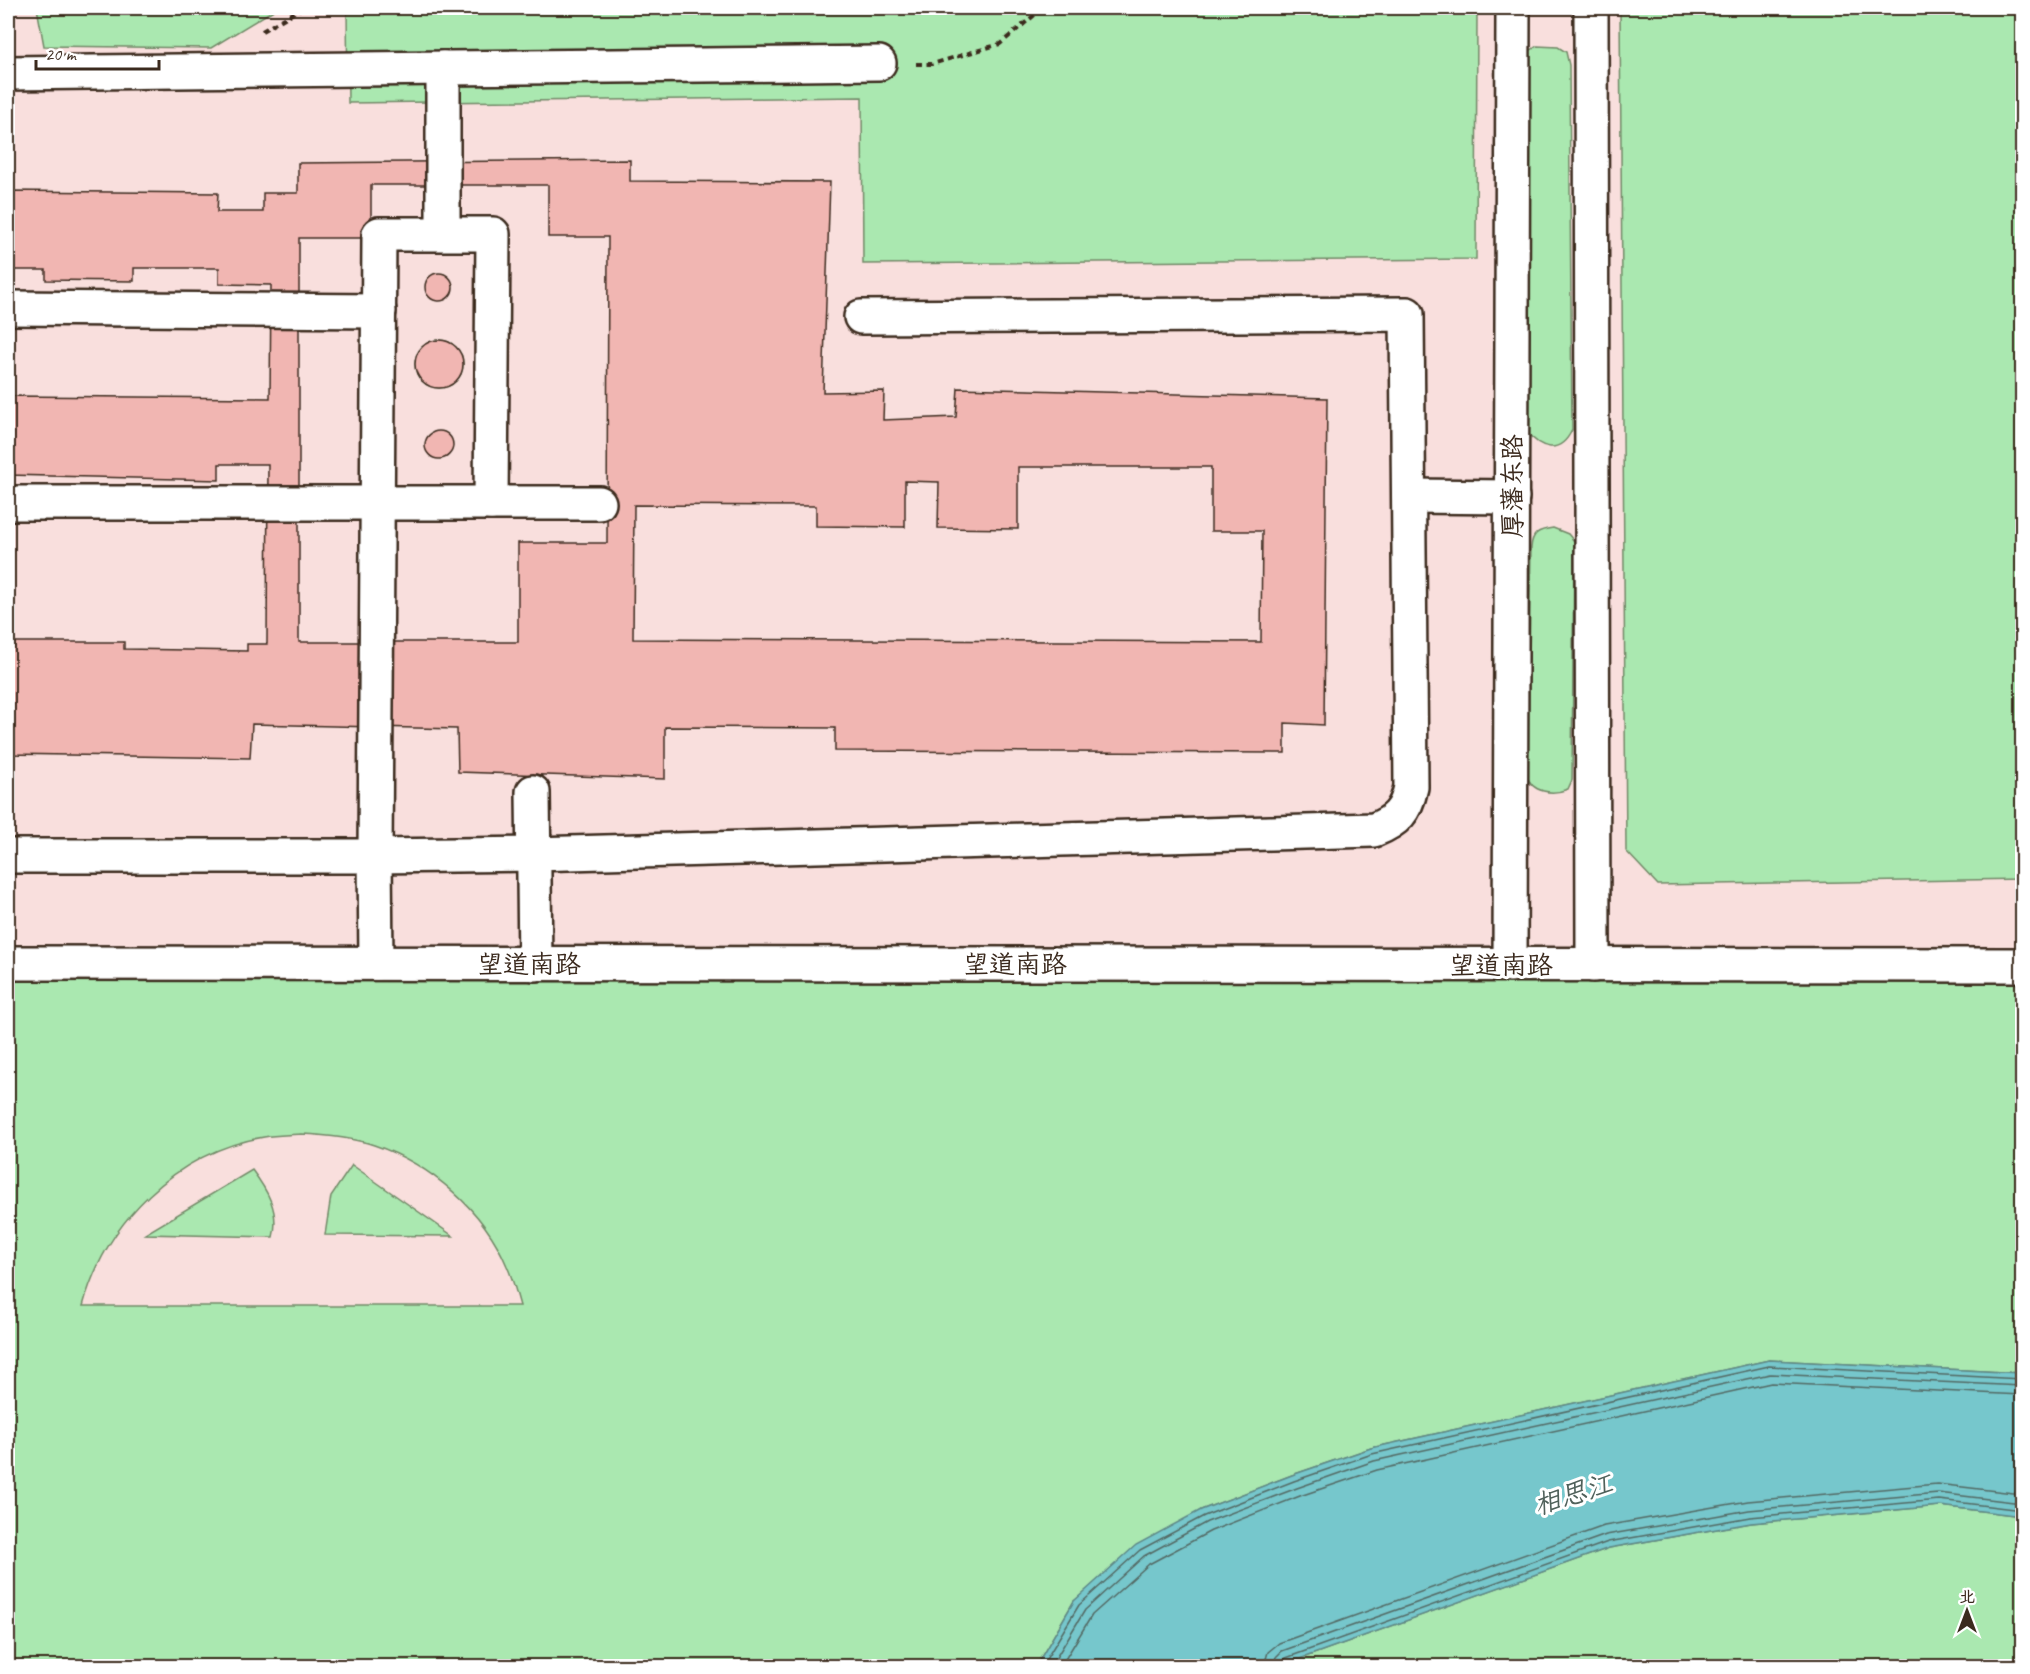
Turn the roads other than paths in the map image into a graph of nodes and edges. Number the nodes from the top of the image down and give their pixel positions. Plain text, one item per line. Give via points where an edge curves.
1 (1513, 8) edge
2 (1590, 8) edge
3 (879, 63) road end
4 (443, 68) junction
5 (8, 73) edge
6 (443, 232) dead end
7 (8, 308) edge
8 (379, 311) junction
9 (861, 317) dead end
10 (1409, 496) junction
11 (1512, 496) junction
12 (8, 503) edge
13 (377, 503) junction
14 (491, 503) junction
15 (599, 503) dead end
16 (533, 792) dead end
17 (534, 854) junction
18 (8, 856) edge
19 (375, 856) junction
20 (8, 963) edge
21 (376, 963) junction
22 (535, 964) junction
23 (1510, 965) junction
24 (1593, 965) junction
25 (2022, 965) edge

1 - 11 street, 厚藩东路
2 - 24 street
3 - 4 street
4 - 5 street
4 - 6 street
7 - 8 street
8 - 13 street
8 - 14 street via 379,234 493,234
9 - 10 street via 1407,314
10 - 11 street
10 - 17 street via 1411,787 1404,810 1390,824 1374,830
11 - 23 street, 厚藩东路
12 - 13 street
13 - 14 street
13 - 19 street
14 - 15 street
16 - 17 street
17 - 19 street
17 - 22 street
18 - 19 street
19 - 21 street
20 - 21 street, 望道南路
21 - 22 street, 望道南路
22 - 23 street, 望道南路
23 - 24 street, 望道南路
24 - 25 street, 望道南路

